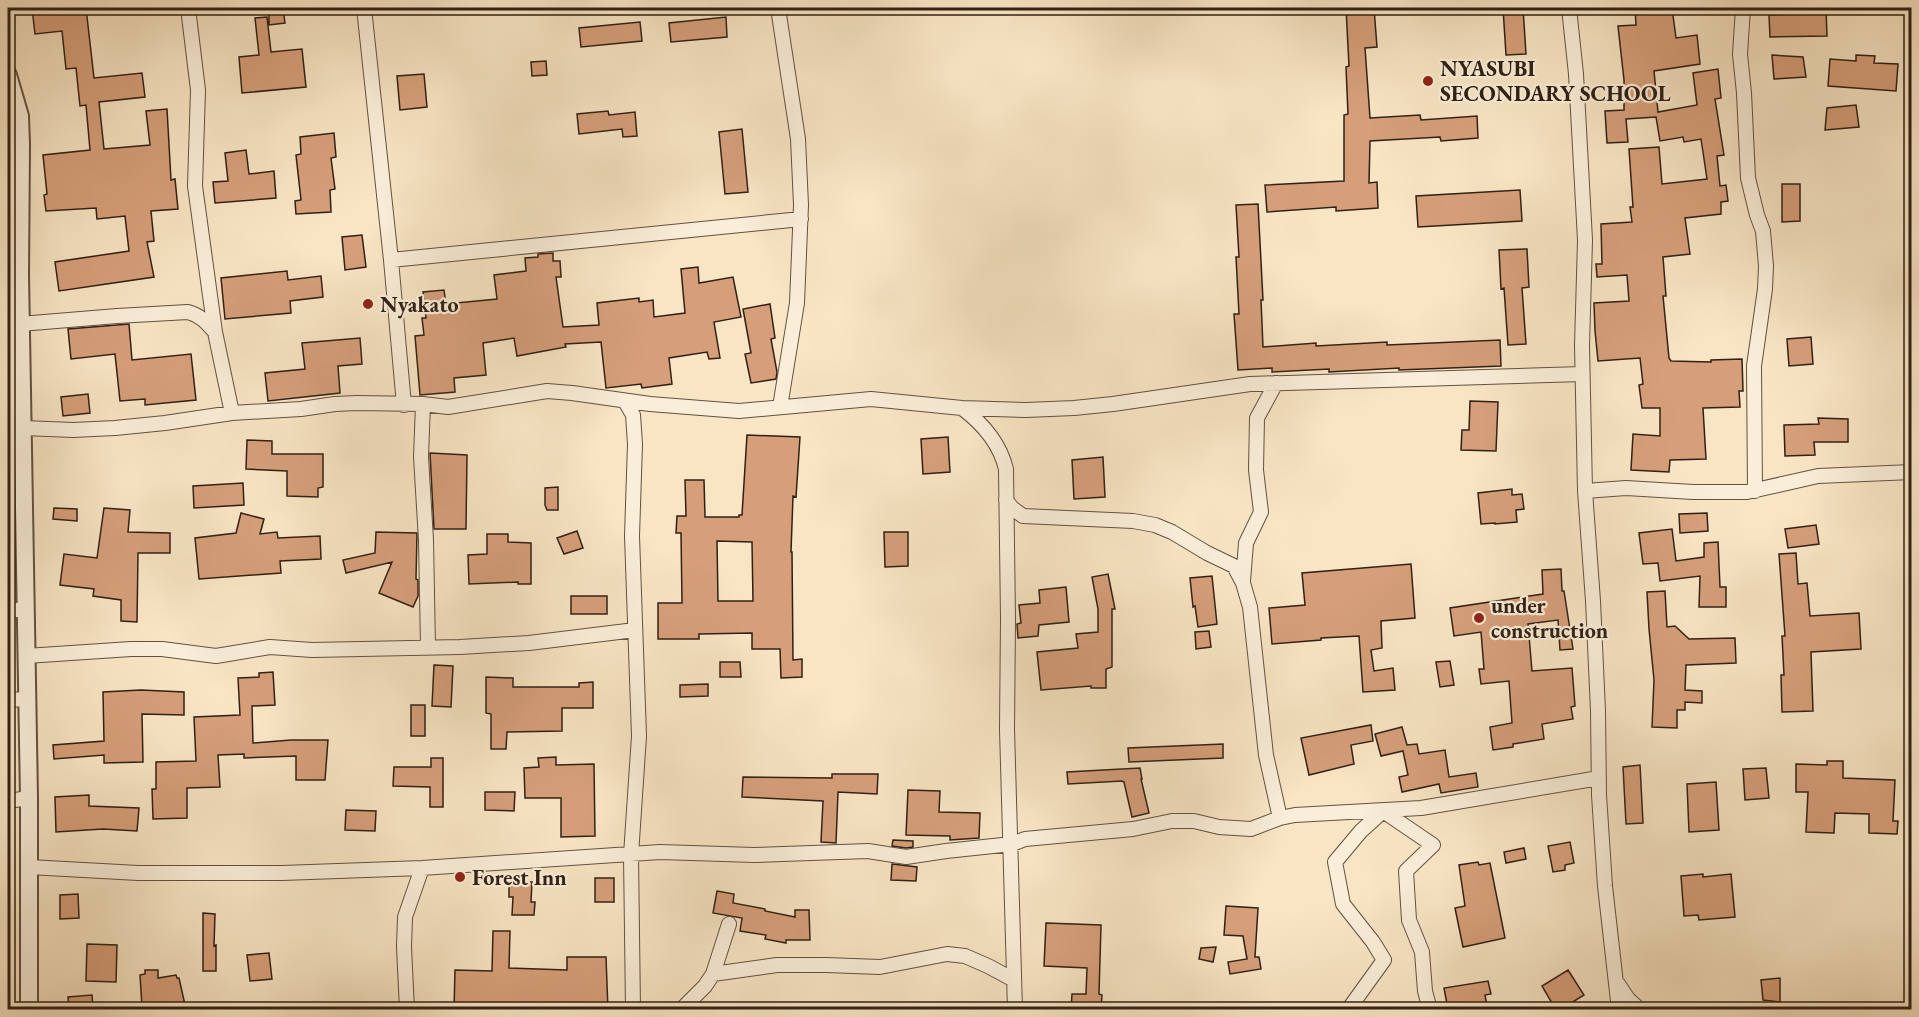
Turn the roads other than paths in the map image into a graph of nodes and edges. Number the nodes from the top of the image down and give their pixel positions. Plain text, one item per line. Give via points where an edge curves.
1 (188, 8) edge
2 (364, 8) edge
3 (778, 8) edge
4 (1569, 8) edge
5 (1743, 8) edge
6 (8, 75) edge
7 (801, 219) junction
8 (391, 260) junction
9 (14, 324) edge
10 (215, 332) junction
11 (1582, 374) junction
12 (1276, 383) junction
13 (625, 401) junction
14 (423, 404) junction
15 (404, 405) junction
16 (780, 407) junction
17 (962, 408) junction
18 (15, 410) edge
19 (232, 413) junction
20 (23, 428) junction
21 (1911, 472) edge
22 (1585, 491) junction
23 (1755, 491) junction
24 (1006, 500) junction
25 (1243, 583) junction
26 (25, 609) junction
27 (8, 611) edge
28 (635, 630) junction
29 (428, 648) junction
30 (26, 656) junction
31 (27, 699) junction
32 (8, 700) edge
33 (1599, 778) junction
34 (29, 798) junction
35 (8, 801) edge
36 (1383, 811) junction
37 (1280, 818) junction
38 (1012, 844) junction
39 (631, 855) junction
40 (29, 867) junction
41 (422, 868) junction
42 (729, 924) dead end
43 (713, 974) junction
44 (1014, 980) junction
45 (1616, 982) junction
46 (29, 1010) edge
47 (407, 1010) edge
48 (633, 1010) edge
49 (681, 1010) edge
50 (1014, 1010) edge
51 (1348, 1010) edge
52 (1430, 1010) edge
53 (1619, 1010) edge
54 (1640, 1010) edge

1 - 10 street via 198,90 195,186
2 - 8 street
3 - 7 street via 798,139
4 - 11 street via 1585,240
5 - 23 street via 1740,54 1748,178 1763,231 1766,266 1754,366
6 - 9 street via 20,116
7 - 8 street
7 - 16 street via 797,303
8 - 15 street
9 - 10 street via 188,312 196,314
9 - 18 street
10 - 19 street
11 - 12 street
11 - 22 street
12 - 17 street via 1074,408
12 - 25 street via 1257,418 1256,470 1261,512 1246,543
13 - 14 street via 547,391 448,407
13 - 16 street via 739,411
13 - 28 street via 633,415 635,444
14 - 15 street
14 - 29 street via 421,457
15 - 19 street via 356,403
16 - 17 street via 871,399
17 - 24 street via 978,420 1004,459
18 - 20 street
19 - 20 street via 104,428
20 - 26 street
21 - 23 street via 1818,476
22 - 23 street
22 - 33 street
24 - 25 street via 1023,516 1155,525 1234,566
24 - 38 street
25 - 37 street via 1255,644 1266,755
26 - 27 street
26 - 30 street
28 - 29 street via 529,643
28 - 39 street via 639,736
29 - 30 street via 270,647 216,656 131,649
30 - 31 street
31 - 32 street
31 - 34 street
33 - 36 street
33 - 45 street
34 - 35 street
34 - 40 street
36 - 37 street
36 - 51 street via 1360,831 1335,862 1343,903 1384,960
36 - 52 street via 1433,845 1406,872 1409,920 1422,952
37 - 38 street via 1251,829 1172,821 1133,829 1025,839
38 - 39 street via 906,857 868,851
38 - 44 street
39 - 41 street
39 - 48 street
40 - 41 street via 138,873
40 - 46 street
41 - 47 street via 405,916
42 - 43 street
43 - 44 street via 777,965 880,968 947,954 965,956
43 - 49 street
44 - 50 street
45 - 53 street
45 - 54 street

